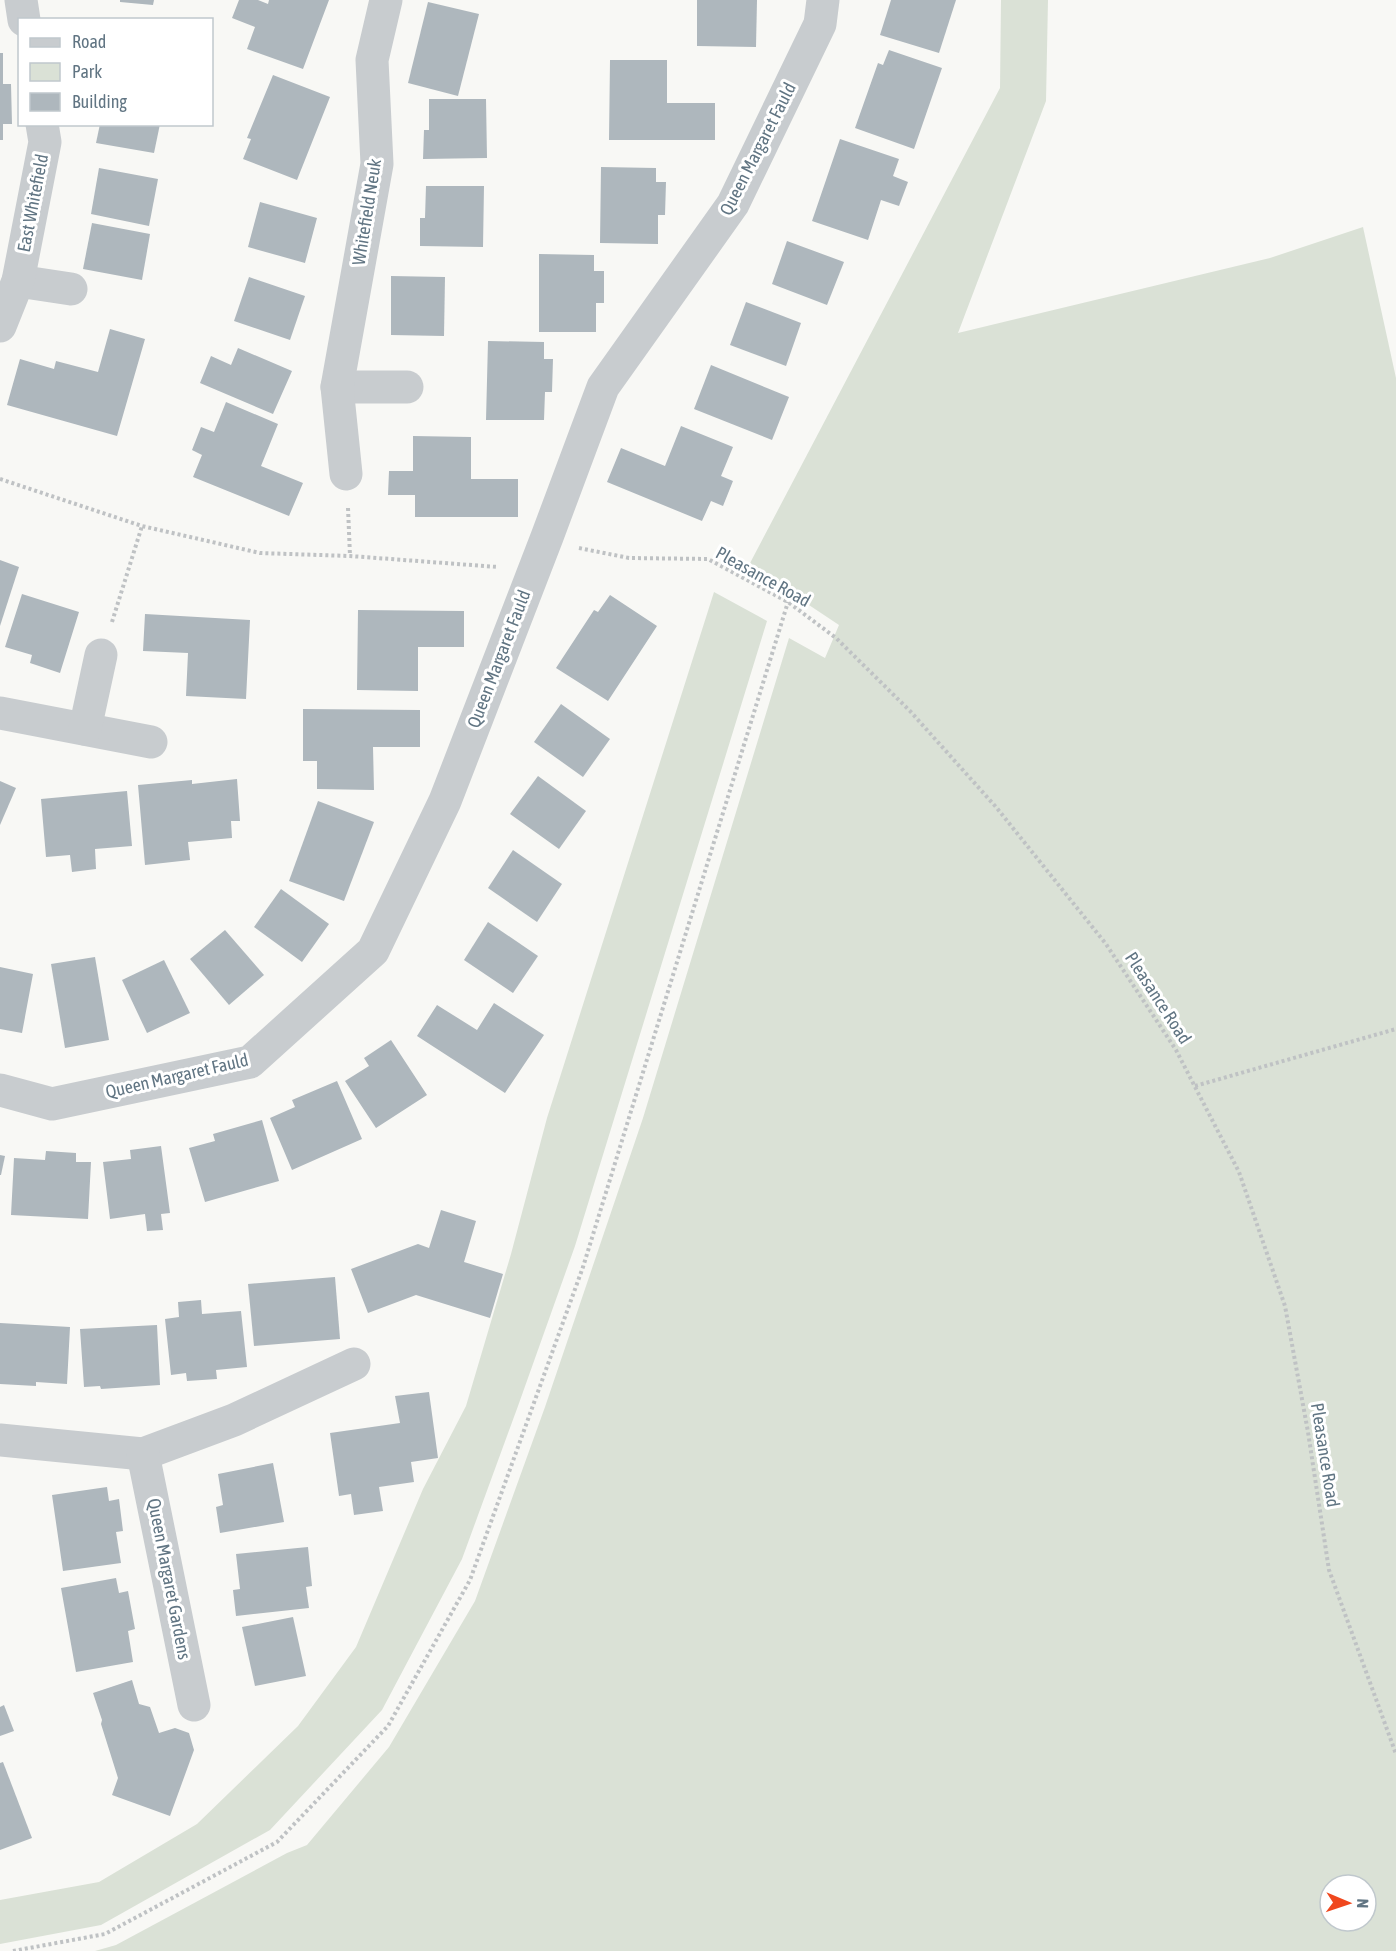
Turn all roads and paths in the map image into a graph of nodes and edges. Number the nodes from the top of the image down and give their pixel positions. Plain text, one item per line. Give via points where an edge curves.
1 (21, 0) edge
2 (386, 0) edge
3 (823, 0) edge
4 (24, 18) edge
5 (42, 126) edge
6 (18, 281) junction
7 (71, 289) dead end
8 (0, 326) edge
9 (337, 387) junction
10 (407, 387) dead end
11 (346, 474) joint
12 (0, 478) edge
13 (142, 526) junction
14 (547, 537) junction
15 (350, 556) junction
16 (534, 570) junction
17 (788, 602) junction
18 (101, 655) joint
19 (0, 713) edge
20 (85, 729) junction
21 (151, 742) dead end
22 (1396, 1029) edge
23 (1195, 1086) junction
24 (0, 1090) edge
25 (354, 1364) dead end
26 (0, 1440) edge
27 (143, 1454) junction
28 (194, 1705) dead end
29 (1396, 1754) edge
30 (13, 1951) edge

1 - 4 street
2 - 9 street, Whitefield Neuk via 372,60 377,164
3 - 14 street, Queen Margaret Fauld via 820,24 734,204 603,387
5 - 6 street, East Whitefield via 45,142
6 - 7 street
6 - 8 street, East Whitefield
9 - 10 street
9 - 11 street, Whitefield Neuk
11 - 15 path
12 - 13 path
13 - 15 path via 260,553
13 - 18 path
14 - 16 street, Queen Margaret Fauld
14 - 17 path, Pleasance Road via 628,558 708,560
15 - 16 path
16 - 24 street, Queen Margaret Fauld via 445,801 372,951 250,1062 52,1104
17 - 23 path, Pleasance Road via 836,638 902,702 996,807 1106,944 1176,1050
17 - 30 path via 583,1267 470,1580 388,1726 277,1842 105,1934
18 - 20 street
19 - 20 street
20 - 21 street
22 - 23 path
23 - 29 path, Pleasance Road via 1239,1172 1285,1306 1329,1570
25 - 27 street via 234,1420
26 - 27 street
27 - 28 street, Queen Margaret Gardens

